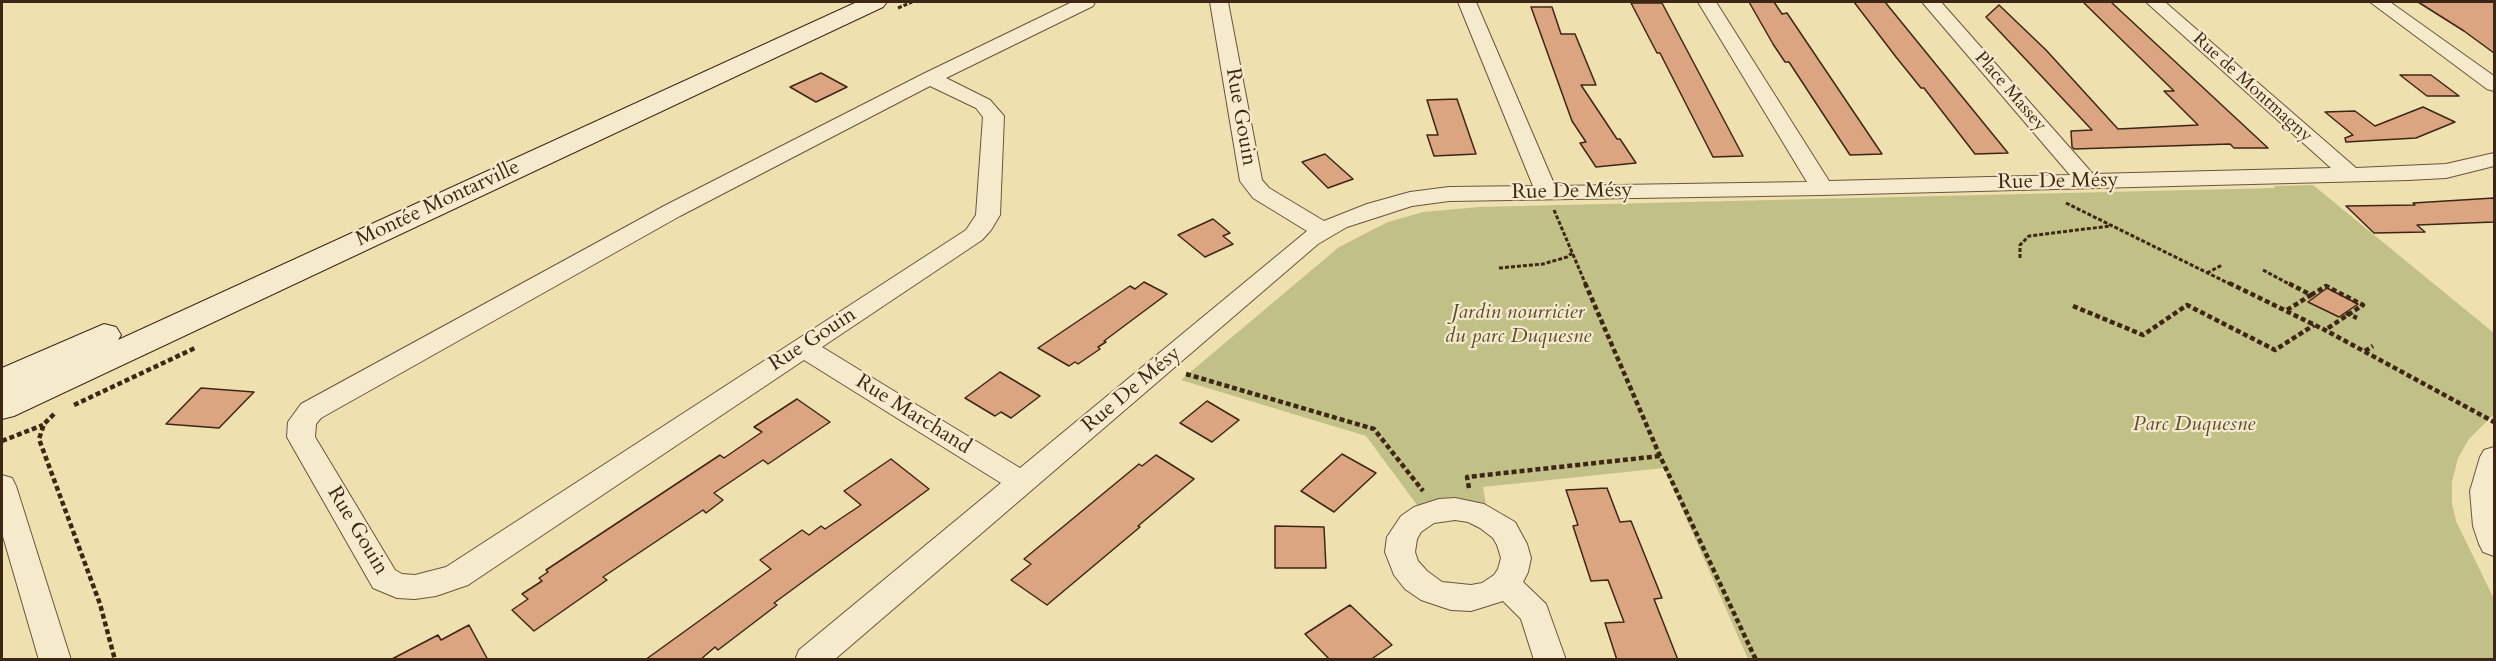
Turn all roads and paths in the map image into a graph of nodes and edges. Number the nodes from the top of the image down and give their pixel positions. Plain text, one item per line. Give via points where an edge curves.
1 (837, 2) edge
2 (912, 2) edge
3 (1086, 2) edge
4 (1220, 2) edge
5 (1467, 2) edge
6 (1707, 2) edge
7 (1931, 2) edge
8 (2154, 2) edge
9 (2379, 2) edge
10 (883, 6) edge
11 (930, 78) junction
12 (2494, 85) edge
13 (2494, 160) edge
14 (2350, 174) junction
15 (2088, 182) junction
16 (2040, 183) junction
17 (1822, 188) junction
18 (1546, 193) junction
19 (2111, 226) junction
20 (1323, 230) junction
21 (1572, 253) junction
22 (2020, 258) dead end
23 (2222, 265) dead end
24 (1499, 268) dead end
25 (2263, 270) dead end
26 (2207, 273) junction
27 (2313, 296) junction
28 (2073, 306) dead end
29 (2287, 311) junction
30 (2347, 313) junction
31 (2357, 318) dead end
32 (2314, 325) junction
33 (2325, 330) junction
34 (203, 343) dead end
35 (2373, 346) dead end
36 (802, 347) junction
37 (2365, 351) junction
38 (1160, 367) junction
39 (2, 381) edge
40 (72, 406) dead end
41 (2, 407) edge
42 (62, 411) dead end
43 (2494, 423) edge
44 (44, 424) junction
45 (2, 441) edge
46 (1660, 456) junction
47 (2494, 457) edge
48 (1023, 483) junction
49 (2, 486) edge
50 (1439, 510) junction
51 (1474, 512) junction
52 (2494, 544) edge
53 (1505, 584) junction
54 (55, 660) edge
55 (115, 660) edge
56 (811, 660) edge
57 (1550, 660) edge
58 (1756, 660) edge

1 - 39 street, Montée Montarville
2 - 10 path
3 - 11 street, Rue Gouin
4 - 20 street, Rue Gouin via 1251,181 1261,193
5 - 18 street
6 - 17 street
7 - 15 street, Place Massey
8 - 14 street, Rue de Montmagny
9 - 12 street
10 - 41 street, Montée Montarville
11 - 36 street, Rue Gouin via 993,112 986,220 968,239
11 - 36 street, Rue Gouin via 672,211 330,399 306,416 300,432 384,579 406,587 426,586 467,570
13 - 14 street, Rue De Mésy via 2446,171
14 - 15 street, Rue De Mésy
15 - 16 street, Rue De Mésy
16 - 17 street, Rue De Mésy
16 - 19 path via 2049,194
17 - 18 street, Rue De Mésy
18 - 20 street, Rue De Mésy via 1449,194 1410,199
18 - 21 path
19 - 22 path via 2029,236 2020,246
19 - 26 path
20 - 38 street, Rue De Mésy
21 - 24 path via 1543,264
21 - 46 path
23 - 26 path
25 - 27 path
26 - 29 path
27 - 29 path
27 - 30 path via 2326,286 2363,305
28 - 32 path via 2143,335 2187,305 2275,350
29 - 32 path
30 - 31 path
30 - 33 path
32 - 33 path
33 - 37 path
34 - 40 path
35 - 37 path
36 - 48 street, Rue Marchand
37 - 43 path
38 - 48 street, Rue De Mésy
38 - 50 path via 1374,429
42 - 44 path via 51,415
44 - 45 path
44 - 55 path via 39,439 100,604
46 - 51 path via 1467,477
46 - 58 path
47 - 52 street via 2484,491
48 - 56 street, Rue De Mésy
49 - 54 street
50 - 51 street
50 - 53 street via 1411,524 1402,537 1400,552 1405,567 1416,580 1432,591 1461,598 1490,594
51 - 53 street via 1504,530 1512,544 1516,558
53 - 57 street via 1535,613

